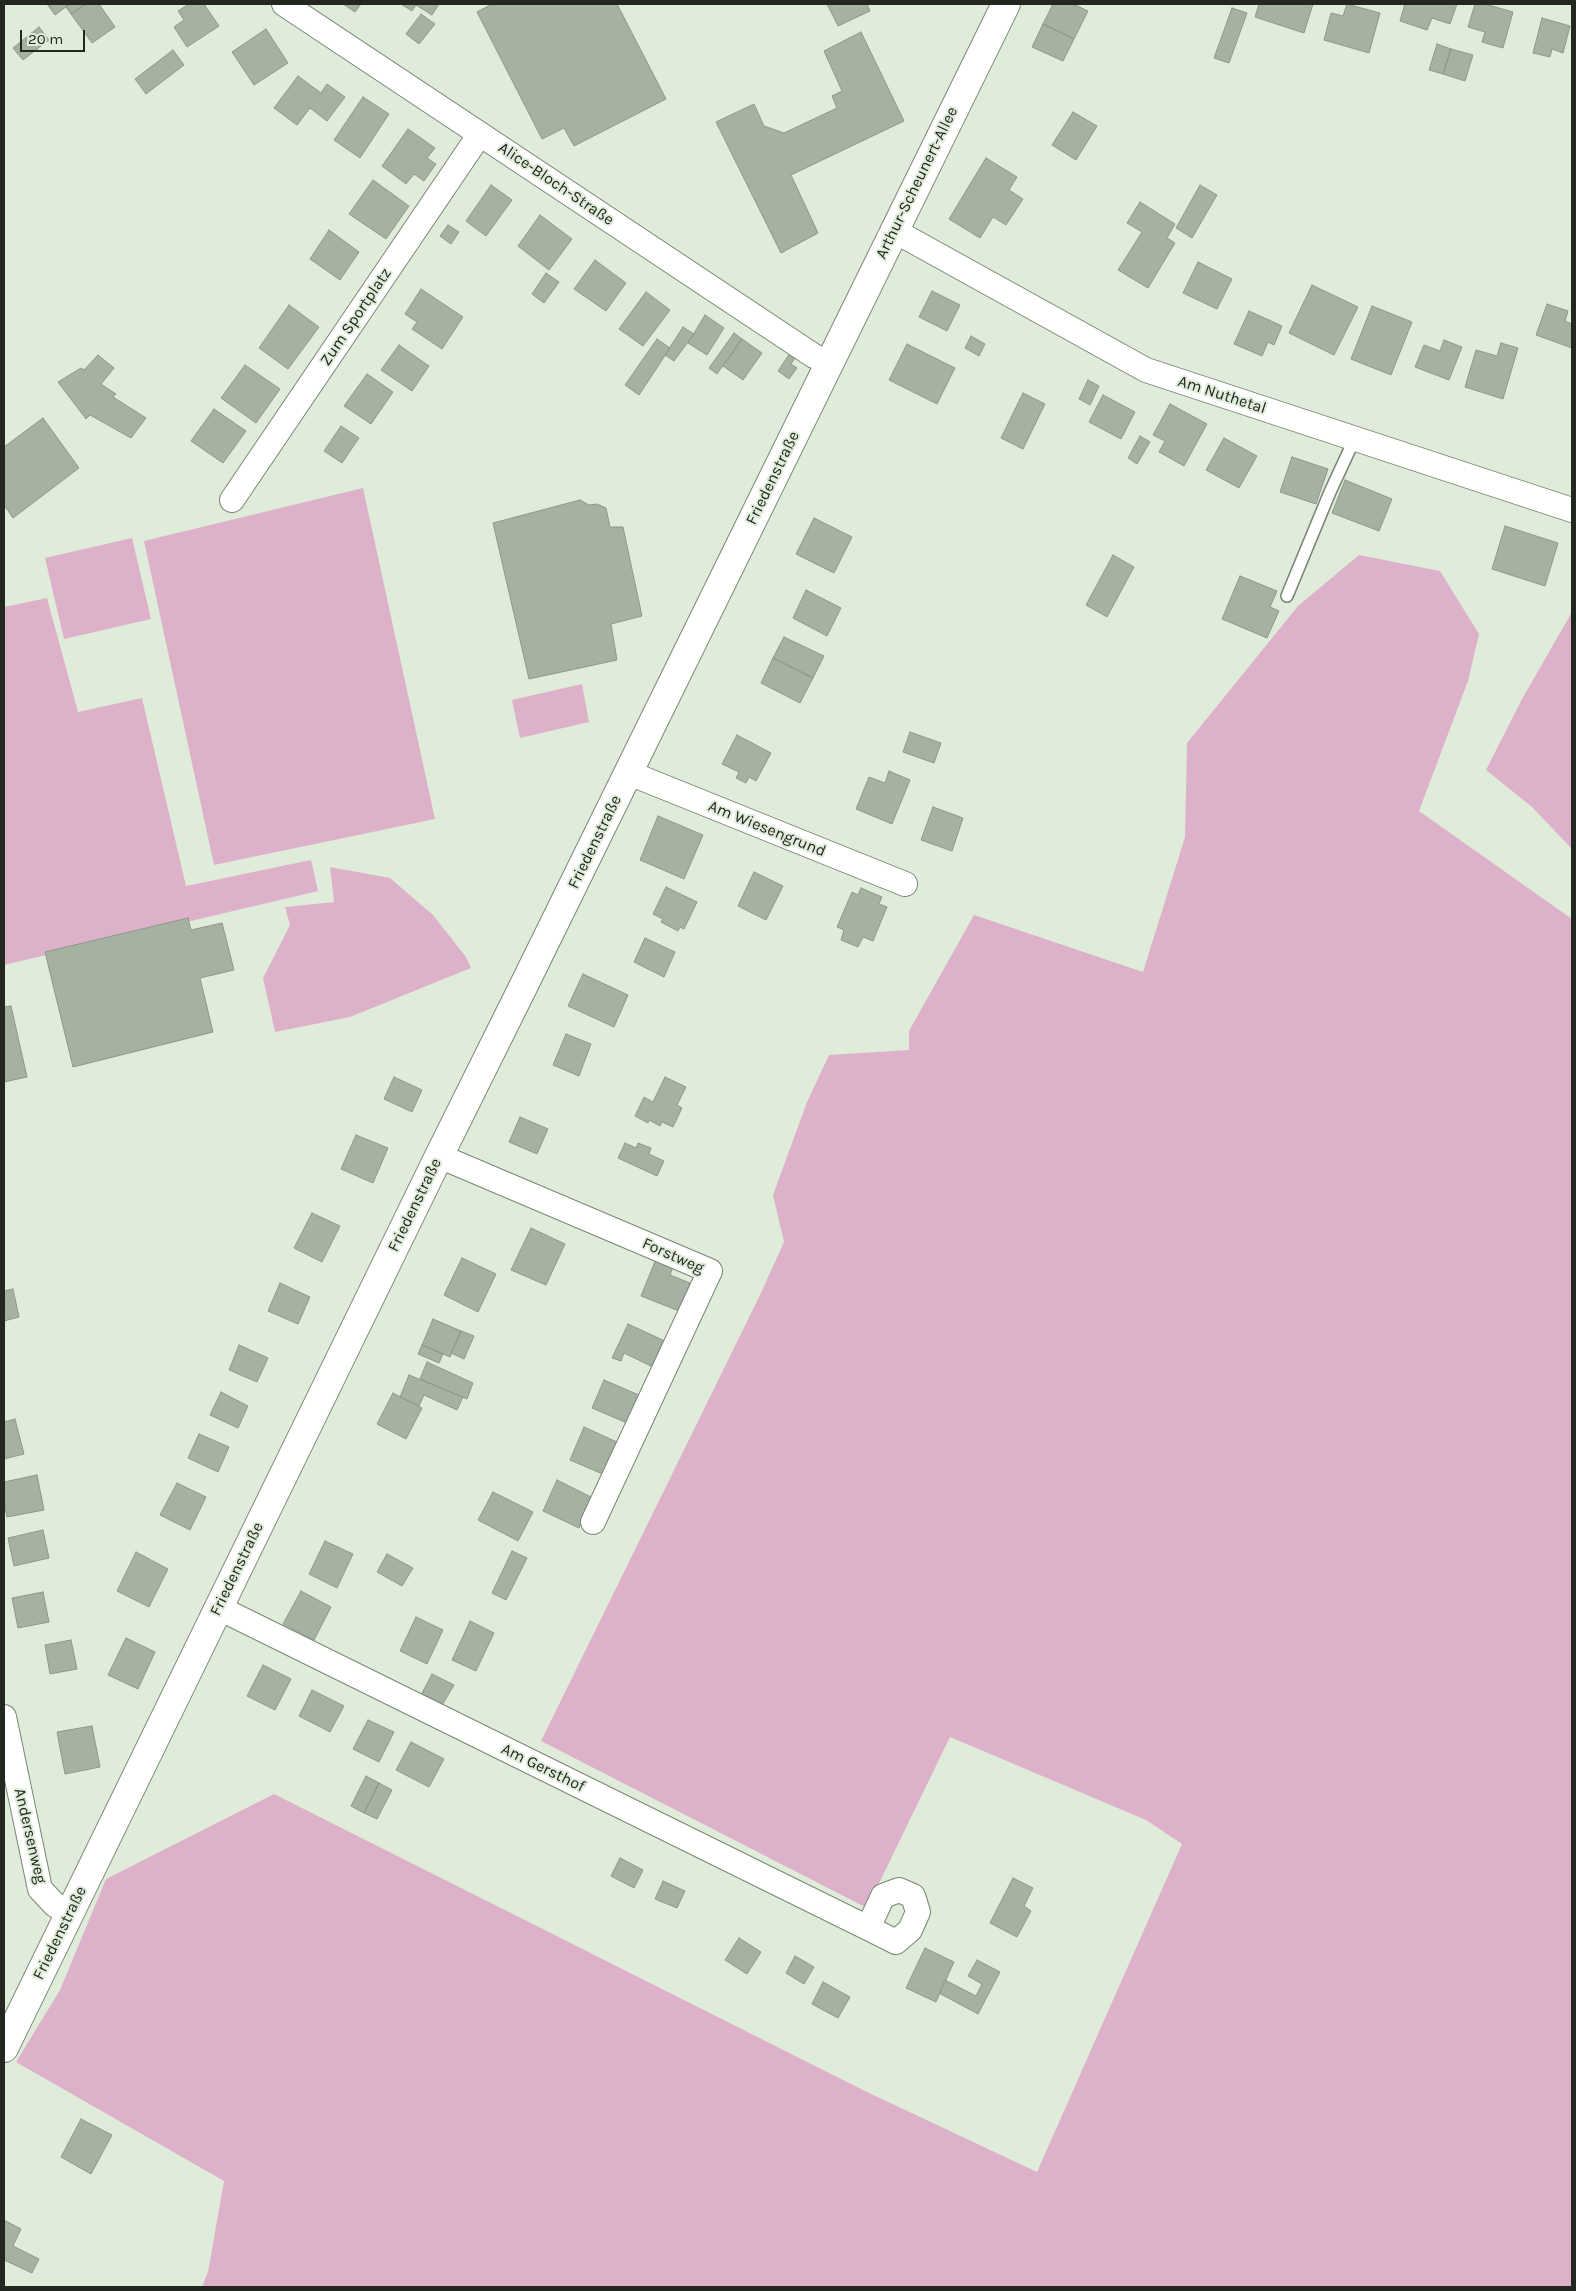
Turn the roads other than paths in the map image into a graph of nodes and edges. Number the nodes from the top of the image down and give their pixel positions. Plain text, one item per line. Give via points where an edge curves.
1 (284, 4) edge
2 (1006, 4) edge
3 (480, 134) junction
4 (894, 230) junction
5 (829, 363) junction
6 (1354, 438) junction
7 (232, 500) dead end
8 (1572, 510) edge
9 (1287, 596) dead end
10 (629, 773) junction
11 (905, 884) dead end
12 (439, 1156) junction
13 (593, 1522) dead end
14 (219, 1608) junction
15 (4, 1717) edge
16 (70, 1911) junction
17 (868, 1928) dead end
18 (4, 2048) edge

1 - 3 street, Alice-Bloch-Straße
2 - 4 main road, Arthur-Scheunert-Allee
3 - 5 street, Alice-Bloch-Straße
3 - 7 street, Zum Sportplatz
4 - 5 main road, Arthur-Scheunert-Allee
4 - 6 street, Am Nuthetal via 1146,370
5 - 10 main road, Friedenstraße
6 - 8 street, Am Nuthetal
6 - 9 lane
10 - 11 street, Am Wiesengrund
10 - 12 main road, Friedenstraße
12 - 13 street, Forstweg via 710,1271
12 - 14 main road, Friedenstraße
14 - 16 main road, Friedenstraße
14 - 17 street, Am Gersthof
15 - 16 street, Andersenweg via 40,1889 55,1905
16 - 18 main road, Friedenstraße

